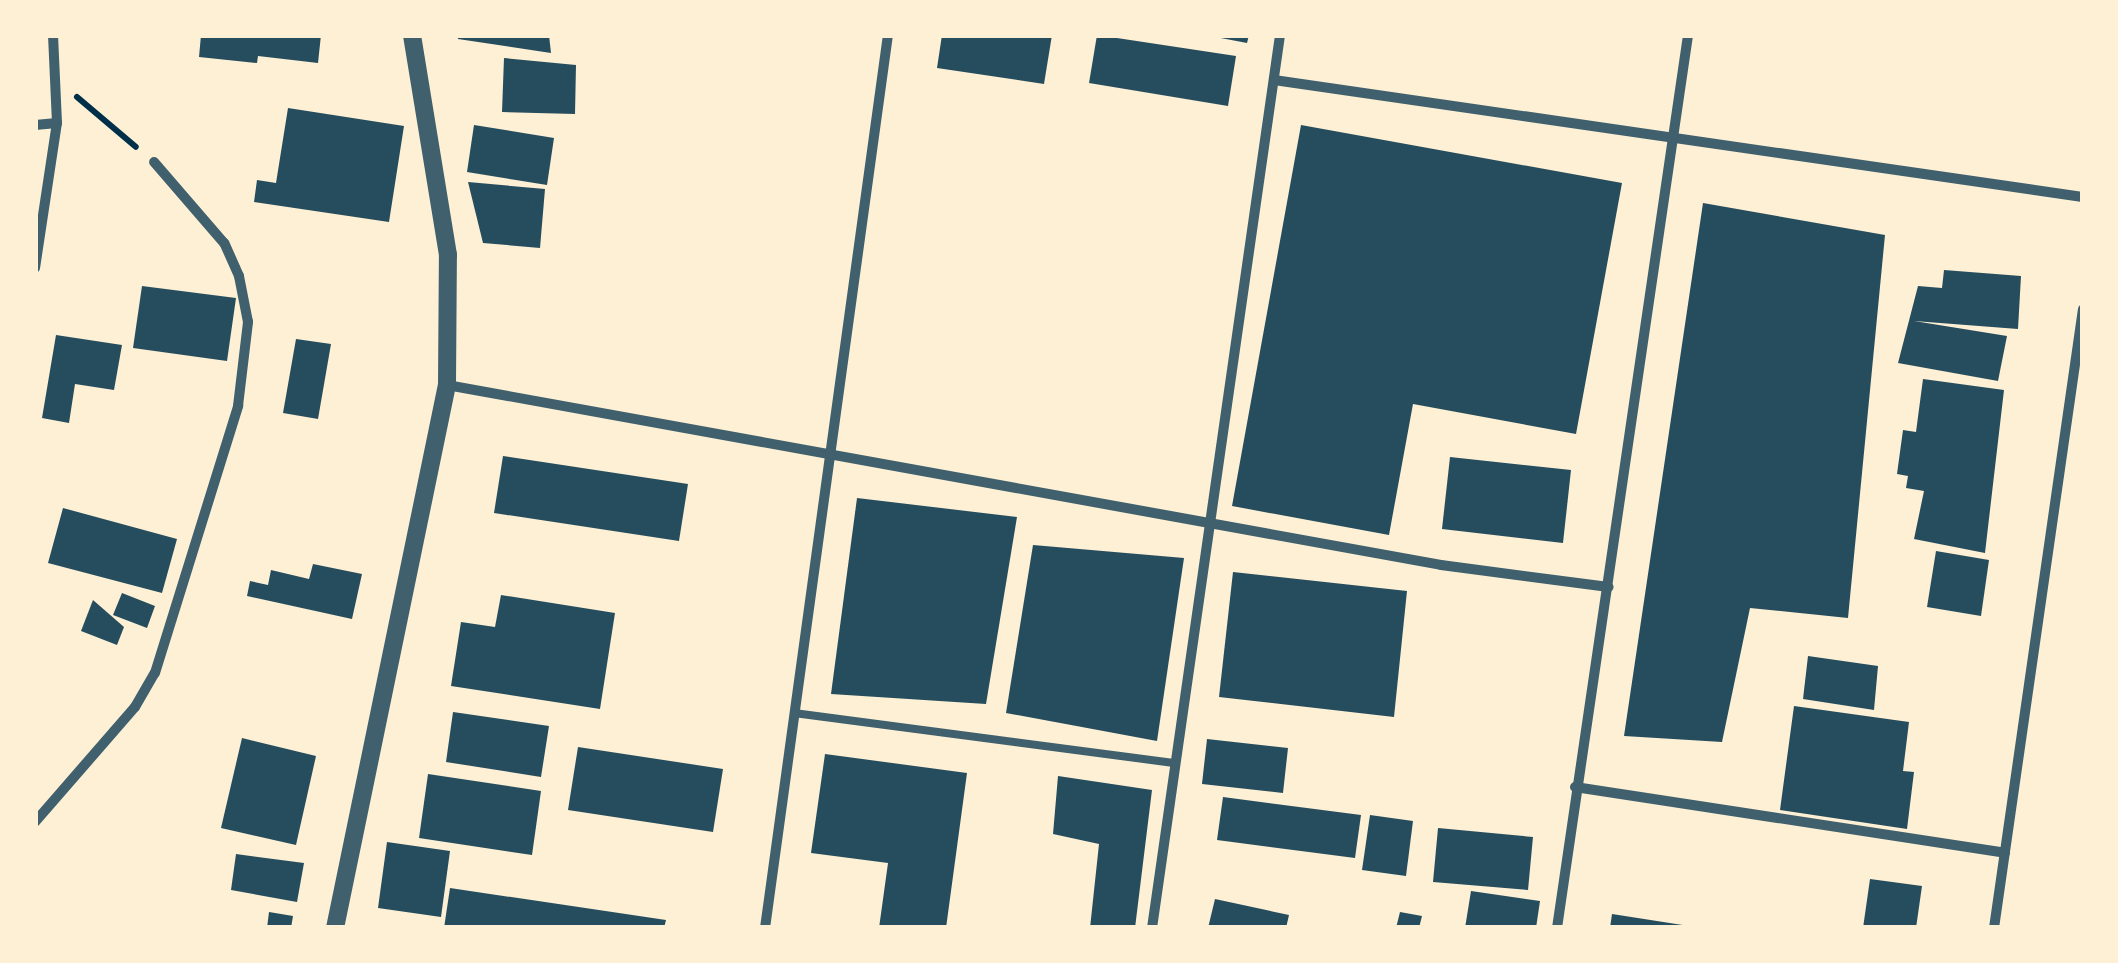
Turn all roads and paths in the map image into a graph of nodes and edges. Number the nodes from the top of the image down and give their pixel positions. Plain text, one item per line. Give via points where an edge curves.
1 (53, 35) edge
2 (412, 35) edge
3 (888, 35) edge
4 (1280, 35) edge
5 (1688, 35) edge
6 (58, 80) junction
7 (1274, 80) junction
8 (57, 122) junction
9 (35, 125) edge
10 (1675, 135) junction
11 (154, 162) joint
12 (2083, 197) edge
13 (35, 268) edge
14 (2083, 308) edge
15 (447, 385) junction
16 (831, 454) junction
17 (1209, 524) junction
18 (1608, 587) junction
19 (793, 713) junction
20 (1176, 764) junction
21 (1575, 787) junction
22 (35, 822) edge
23 (2005, 853) junction
24 (335, 928) edge
25 (765, 928) edge
26 (1152, 928) edge
27 (1557, 928) edge
28 (1994, 928) edge

1 - 6 street
2 - 15 street via 446,239
3 - 16 street
4 - 7 street
5 - 10 street
6 - 8 street
6 - 11 path
7 - 10 street
7 - 17 street
8 - 9 street
8 - 13 street
10 - 12 street
10 - 18 street
11 - 22 street via 224,243 240,276 248,322 238,406 155,672 136,707
14 - 23 street
15 - 16 street
15 - 24 street
16 - 17 street
16 - 19 street
17 - 18 street
17 - 20 street
18 - 21 street
19 - 20 lane
19 - 25 street
20 - 26 street
21 - 23 street
21 - 27 street
23 - 28 street

